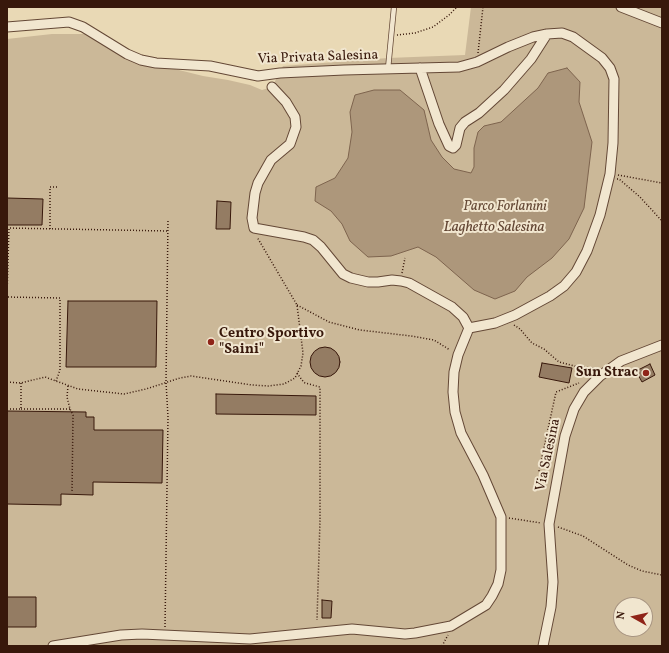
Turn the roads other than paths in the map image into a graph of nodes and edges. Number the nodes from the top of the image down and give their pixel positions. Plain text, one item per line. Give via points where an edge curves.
1 (394, 7) edge
2 (621, 7) edge
3 (662, 23) edge
4 (7, 27) edge
5 (547, 34) junction
6 (420, 68) junction
7 (388, 69) junction
8 (270, 82) junction
9 (469, 328) junction
10 (662, 344) edge
11 (52, 646) edge
12 (542, 646) edge

1 - 7 lane
2 - 3 street
4 - 8 street, Via Privata Salesina via 68,22 83,27 127,54 142,60 210,66 258,76
5 - 6 street via 520,41 477,62 459,67
5 - 6 street via 531,59 504,90 460,128 453,148 449,146 439,124
5 - 9 street via 562,33 573,37 602,58 614,79 610,176 600,215 587,251 576,272 564,286 504,320
6 - 7 street, Via Privata Salesina
7 - 8 street, Via Privata Salesina via 287,73
8 - 9 street via 295,117 296,127 290,144 271,160 258,183 252,218 254,228 314,240 343,274 351,278 378,282 401,280 409,283 452,307 463,317
9 - 11 street via 454,372 455,412 461,433 502,517 501,570 498,584 486,605 451,626 405,634 352,628 250,639 142,634
10 - 12 street, Via Salesina via 622,361 600,376 584,392 574,409 565,436 549,524 553,582

